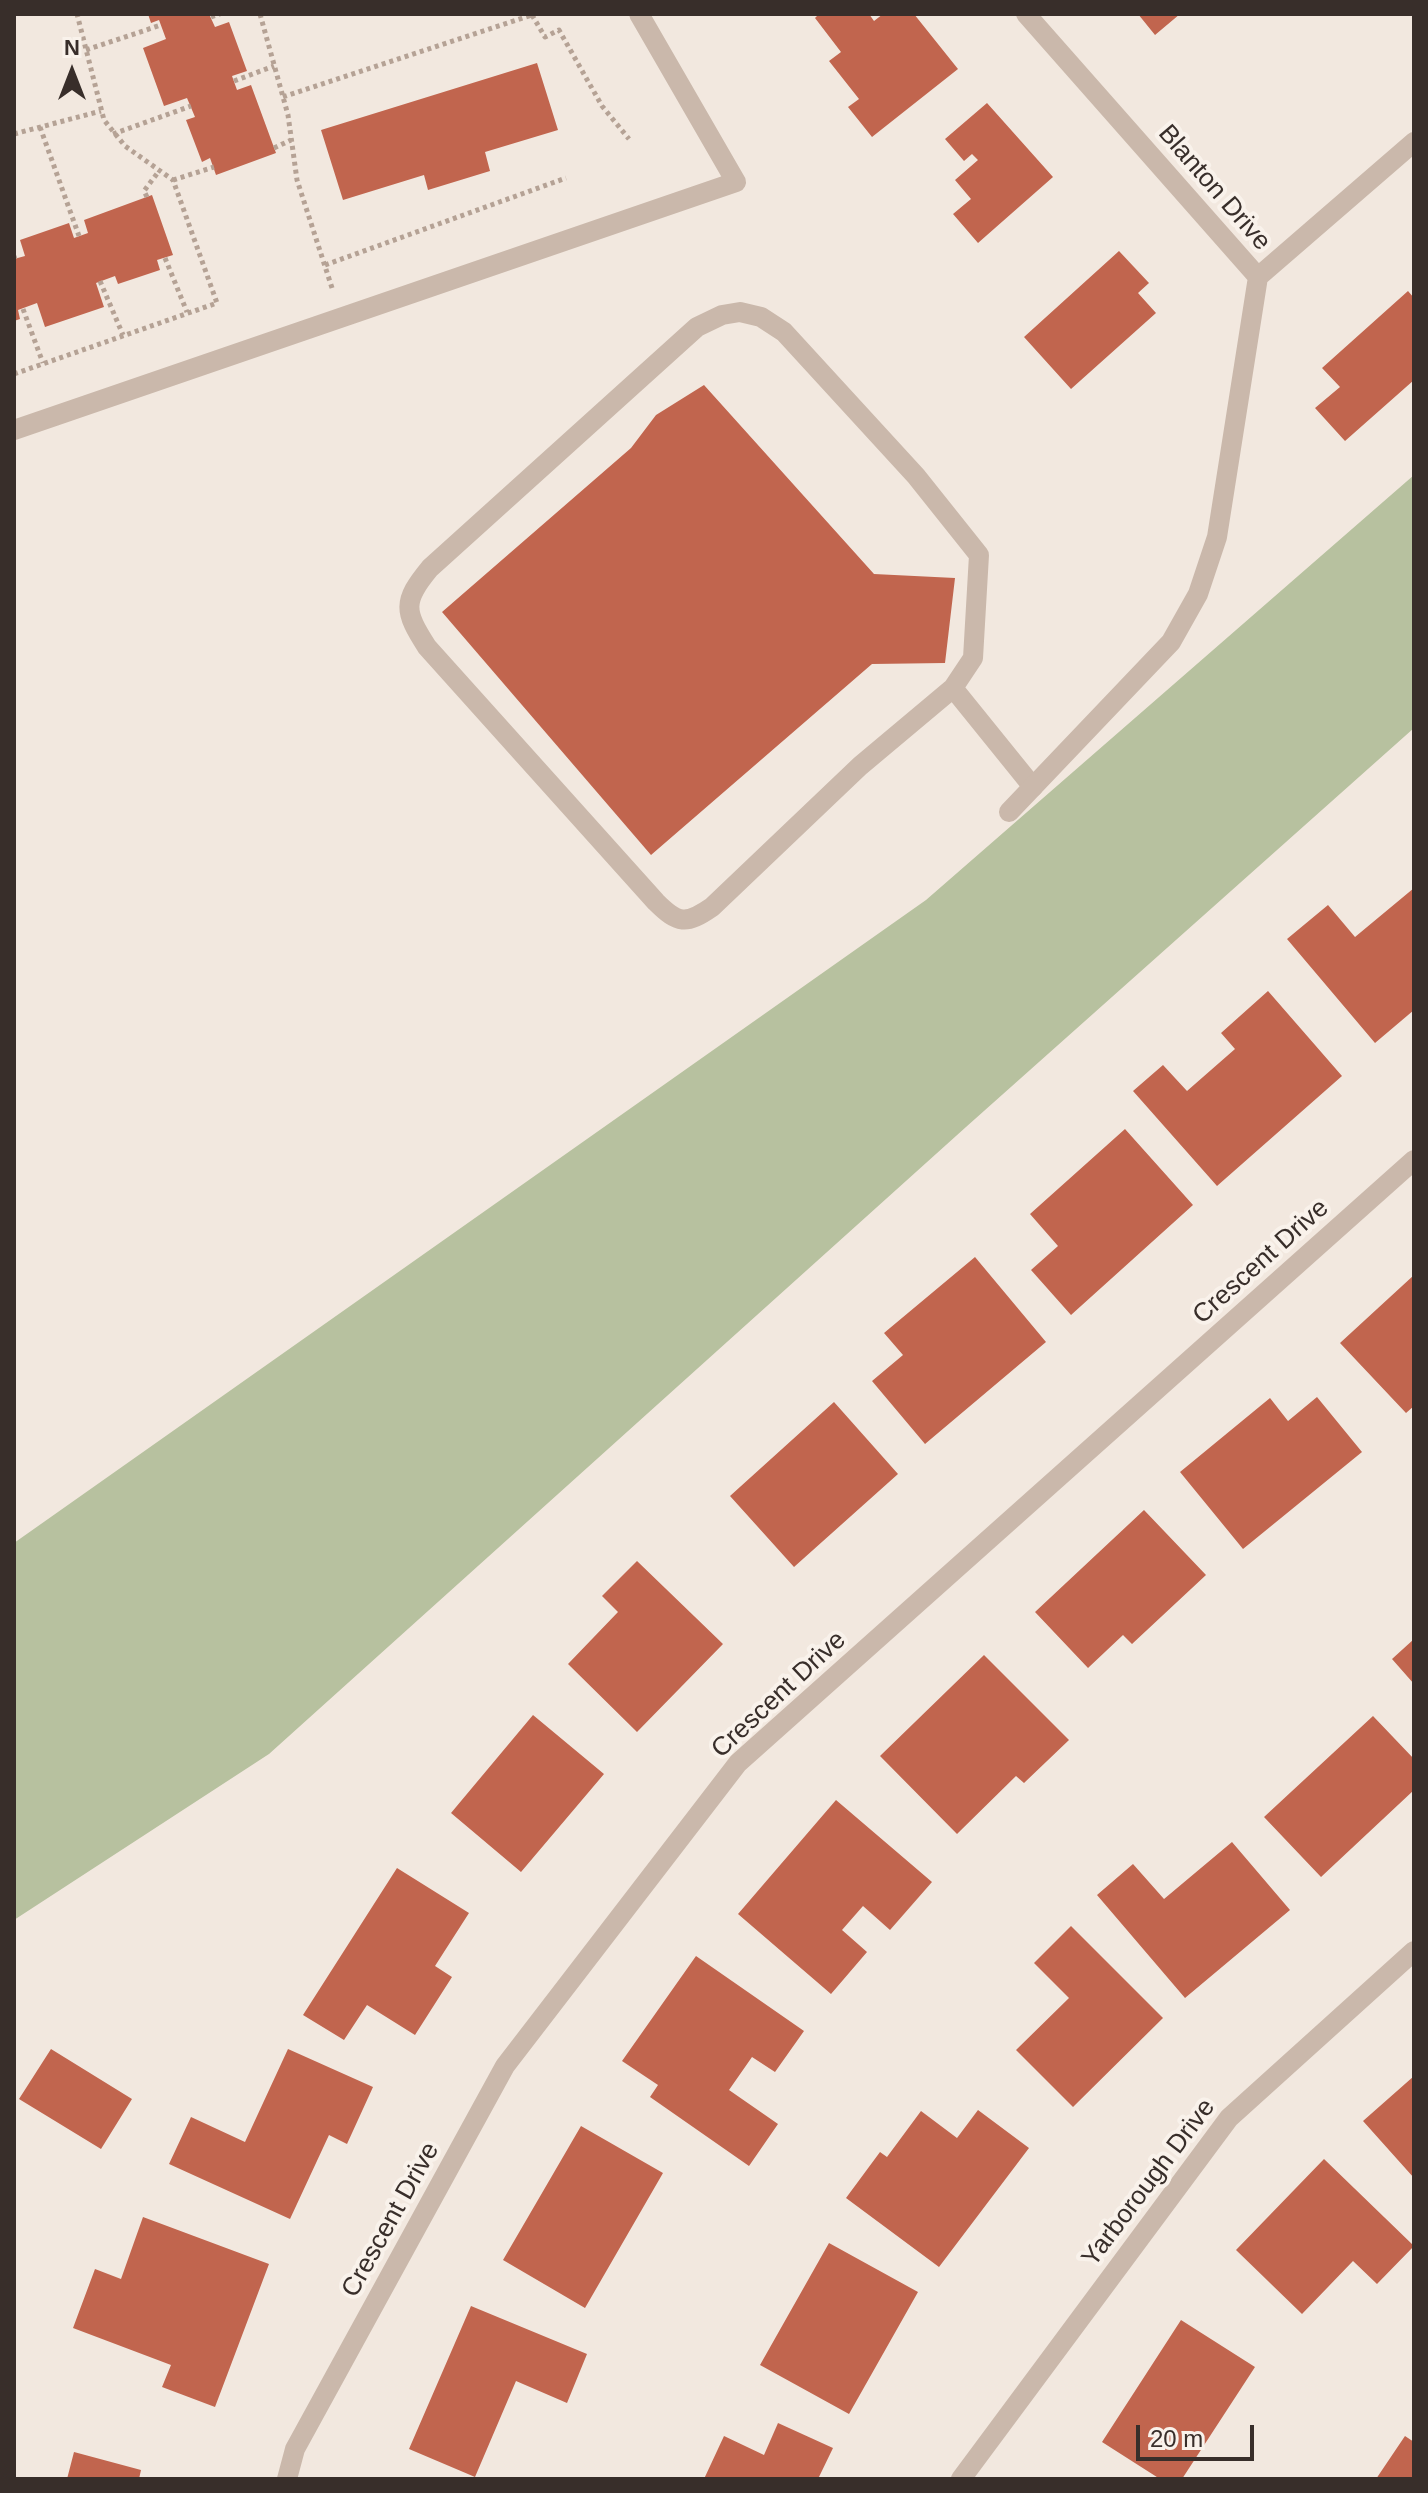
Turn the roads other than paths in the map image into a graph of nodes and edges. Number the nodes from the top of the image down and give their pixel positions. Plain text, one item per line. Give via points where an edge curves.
1 (639, 14) edge
2 (1026, 14) edge
3 (1414, 142) edge
4 (1258, 277) junction
5 (14, 430) edge
6 (953, 688) junction
7 (1033, 787) junction
8 (1009, 812) dead end
9 (1414, 1160) edge
10 (1414, 1951) edge
11 (287, 2479) edge
12 (961, 2479) edge

1 - 5 street via 736,182
2 - 4 street, Blanton Drive
3 - 4 street, Blanton Drive
4 - 7 street via 1217,537 1198,594 1171,642
6 - 6 street via 973,658 979,555 916,476 784,332 761,317 740,312 697,327 430,568 407,604 427,647 670,917 684,921 712,907 860,766
6 - 7 street
7 - 8 street
9 - 11 street, Crescent Drive via 738,1763 505,2066 295,2449
10 - 12 street, Yarborough Drive via 1229,2118

